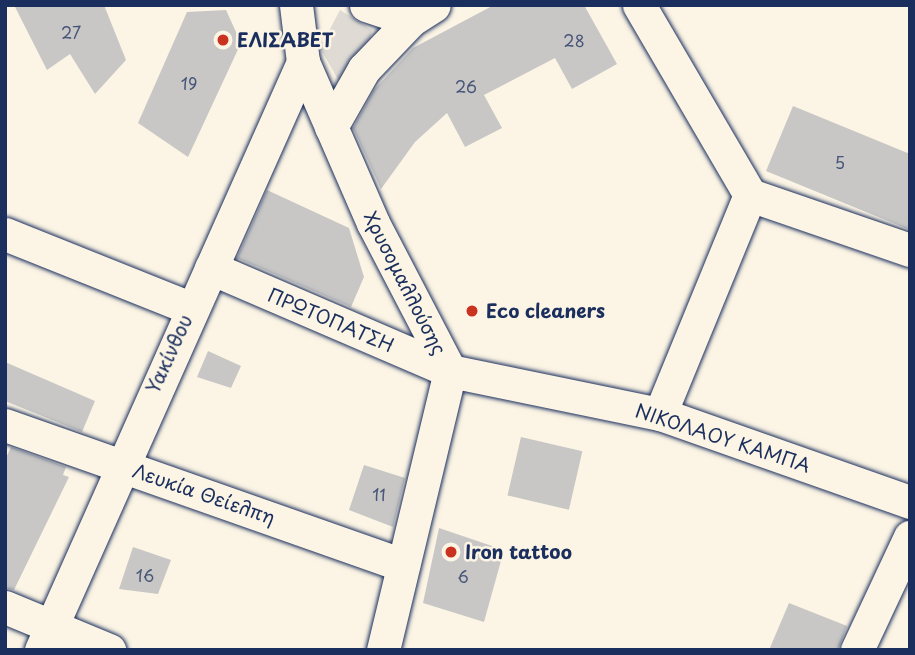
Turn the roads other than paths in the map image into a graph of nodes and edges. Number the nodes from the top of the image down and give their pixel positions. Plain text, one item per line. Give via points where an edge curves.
1 (296, 5) edge
2 (366, 5) edge
3 (639, 5) edge
4 (422, 13) edge
5 (303, 62) junction
6 (331, 127) junction
7 (750, 195) junction
8 (5, 234) edge
9 (910, 250) edge
10 (211, 268) junction
11 (190, 308) junction
12 (450, 371) junction
13 (660, 414) junction
14 (5, 425) edge
15 (118, 465) junction
16 (910, 502) edge
17 (910, 537) edge
18 (403, 565) junction
19 (5, 607) edge
20 (46, 638) edge
21 (109, 650) edge
22 (383, 650) edge
23 (857, 650) edge

1 - 5 street, Χρυσομαλλούσης
2 - 4 street
3 - 7 street
4 - 6 street via 364,69
5 - 6 street, Χρυσομαλλούσης
5 - 10 street, Υακίνθου
6 - 12 street, Χρυσομαλλούσης
7 - 9 street
7 - 13 street
8 - 11 street
10 - 11 street, Υακίνθου
10 - 12 street, ΠΡΩΤΟΠΑΤΣΗ
11 - 15 street, Υακίνθου
12 - 13 street, ΝΙΚΟΛΑΟΥ ΚΑΜΠΑ
12 - 18 street, Χρυσομαλλούσης
13 - 16 street, ΝΙΚΟΛΑΟΥ ΚΑΜΠΑ
14 - 15 street, Λευκία Θείελπη
15 - 18 street, Λευκία Θείελπη
15 - 20 street, Υακίνθου
17 - 23 street
18 - 22 street, Χρυσομαλλούσης
19 - 20 street
20 - 21 street

